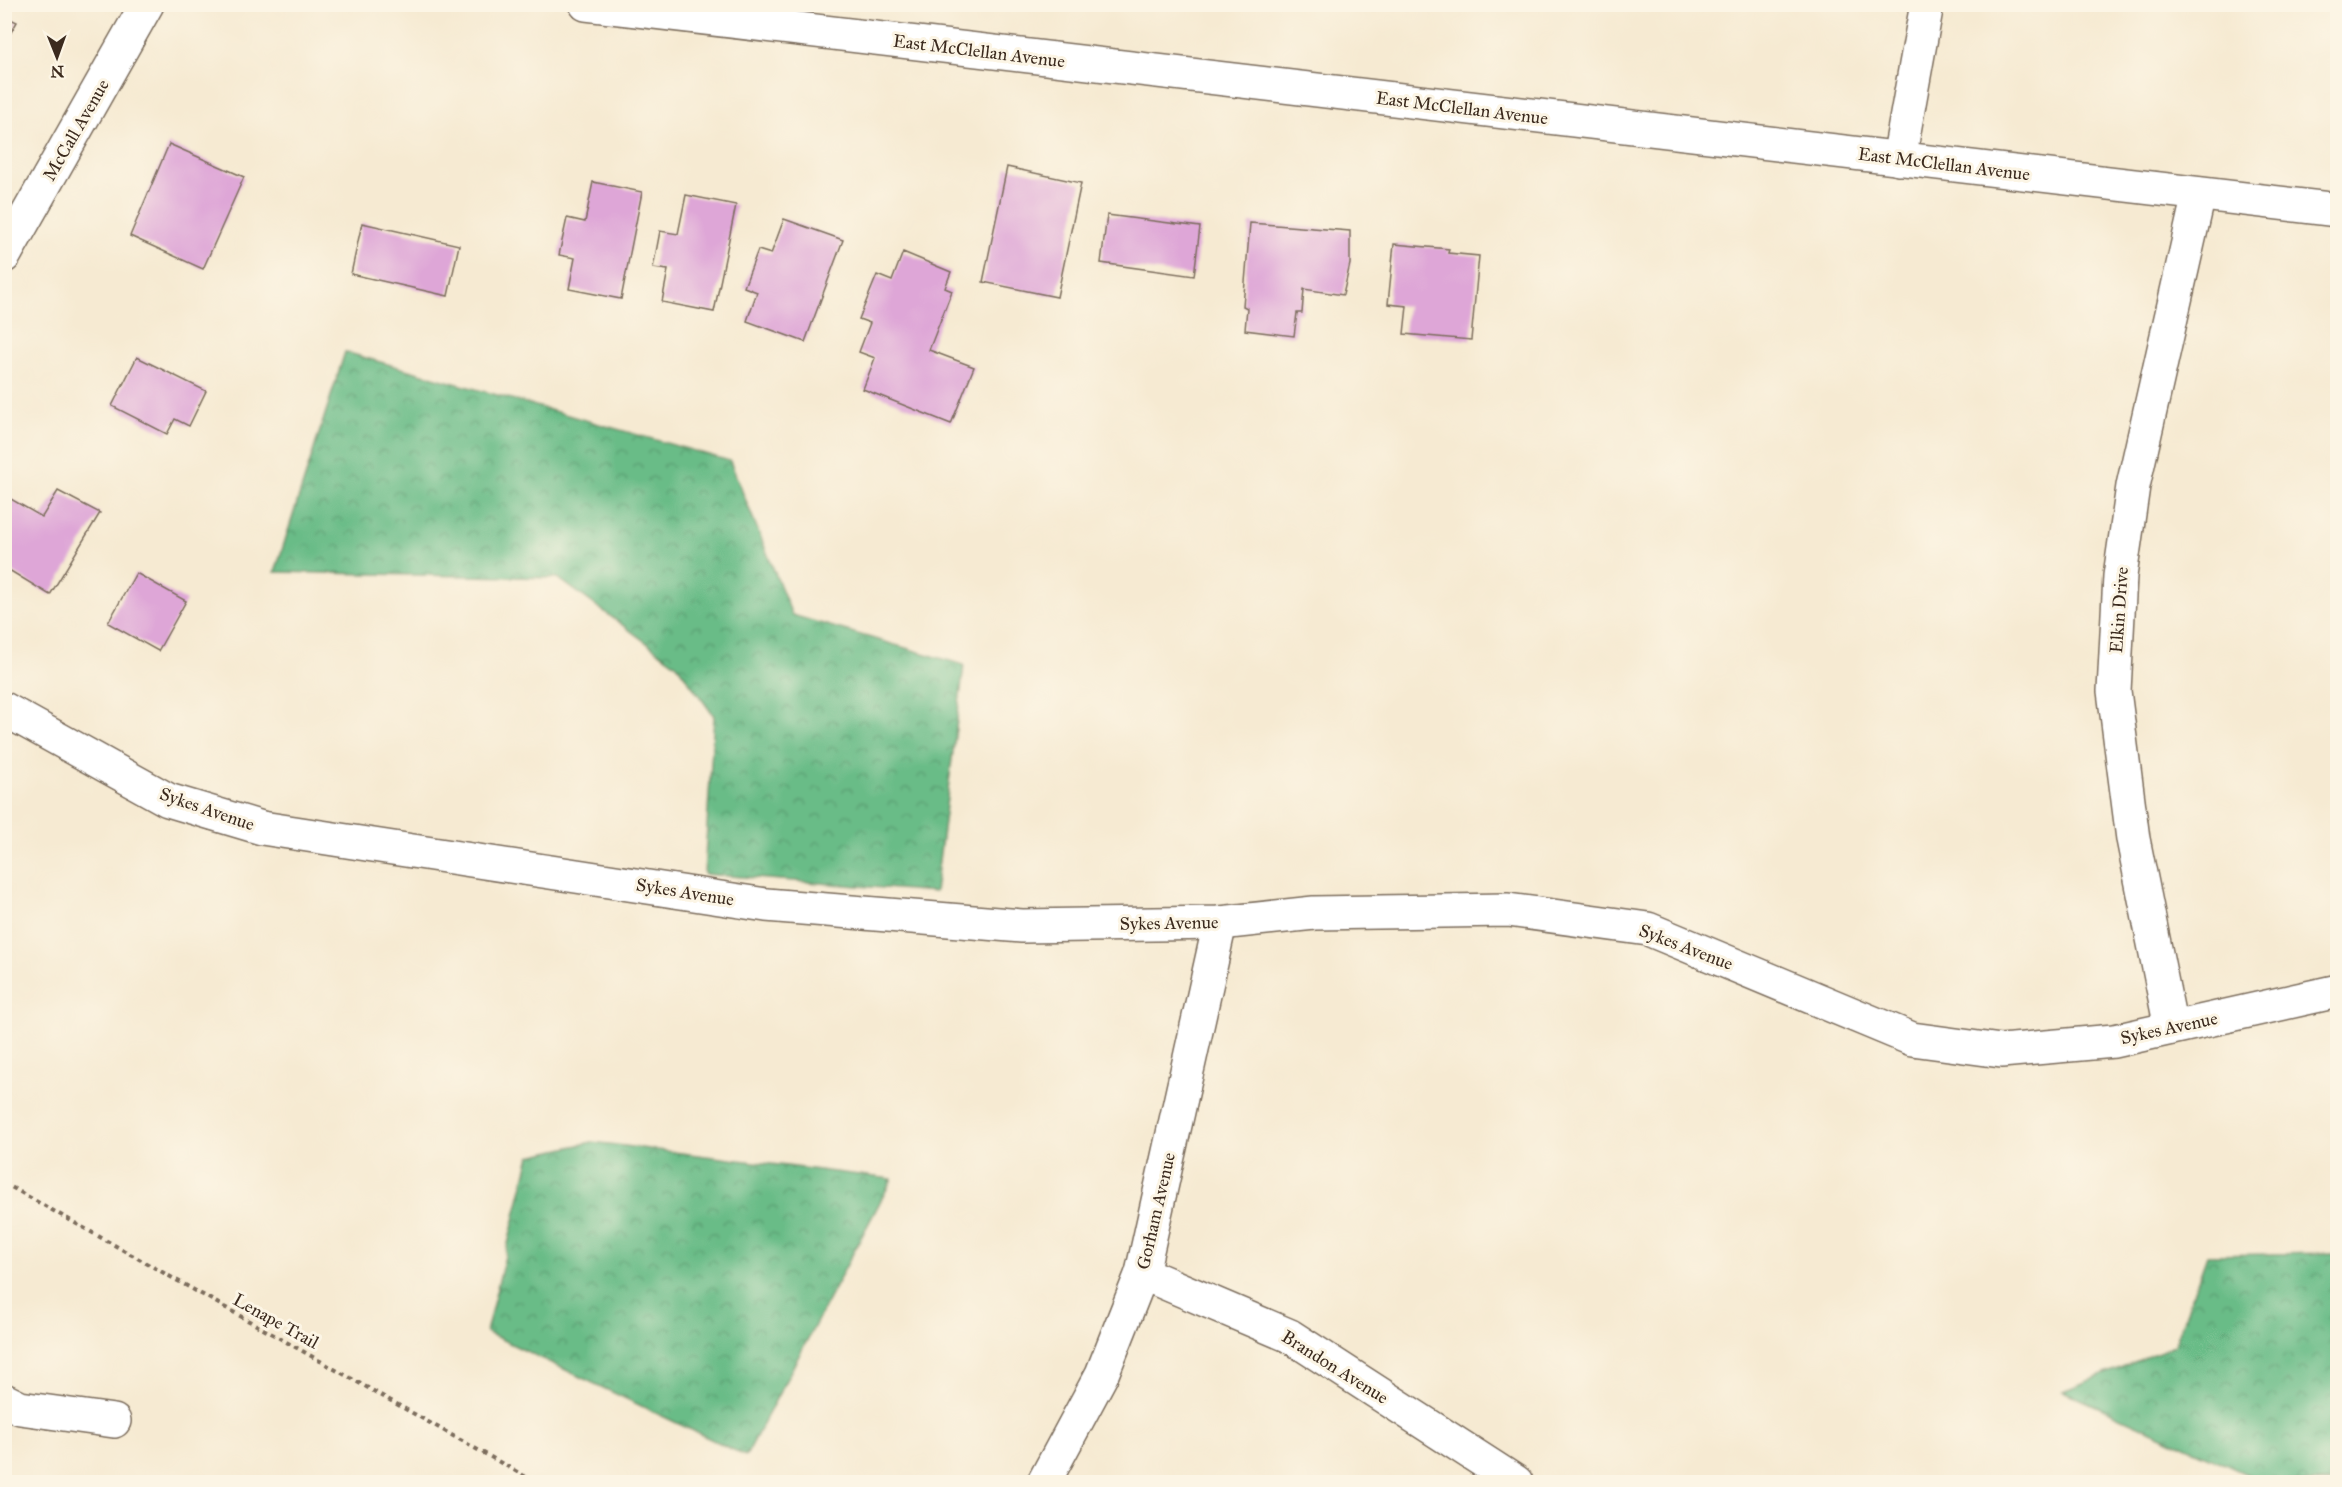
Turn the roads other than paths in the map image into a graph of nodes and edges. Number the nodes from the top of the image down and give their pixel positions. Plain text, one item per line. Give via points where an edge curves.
1 (147, 4) edge
2 (586, 4) edge
3 (1927, 4) edge
4 (732, 13) edge
5 (1899, 159) junction
6 (2199, 194) junction
7 (2337, 210) edge
8 (4, 256) edge
9 (4, 709) edge
10 (1220, 923) junction
11 (2337, 991) edge
12 (2172, 1028) junction
13 (1142, 1273) junction
14 (4, 1400) edge
15 (114, 1421) dead end
16 (1044, 1482) edge
17 (1516, 1482) edge

1 - 8 street, McCall Avenue
2 - 4 street, East McClellan Avenue
3 - 5 street
4 - 5 street, East McClellan Avenue
5 - 6 street, East McClellan Avenue
6 - 7 street, East McClellan Avenue
6 - 12 street, Elkin Drive via 2133,486 2120,576 2114,691 2133,839
9 - 10 street, Sykes Avenue via 168,800 262,828 766,905 1022,926
10 - 12 street, Sykes Avenue via 1314,913 1508,910 1648,929 1911,1039 2001,1051 2114,1041
10 - 13 street, Gorham Avenue
11 - 12 street, Sykes Avenue
13 - 16 street, Gorham Avenue via 1102,1374
13 - 17 street, Brandon Avenue via 1290,1336
14 - 15 street via 20,1408

